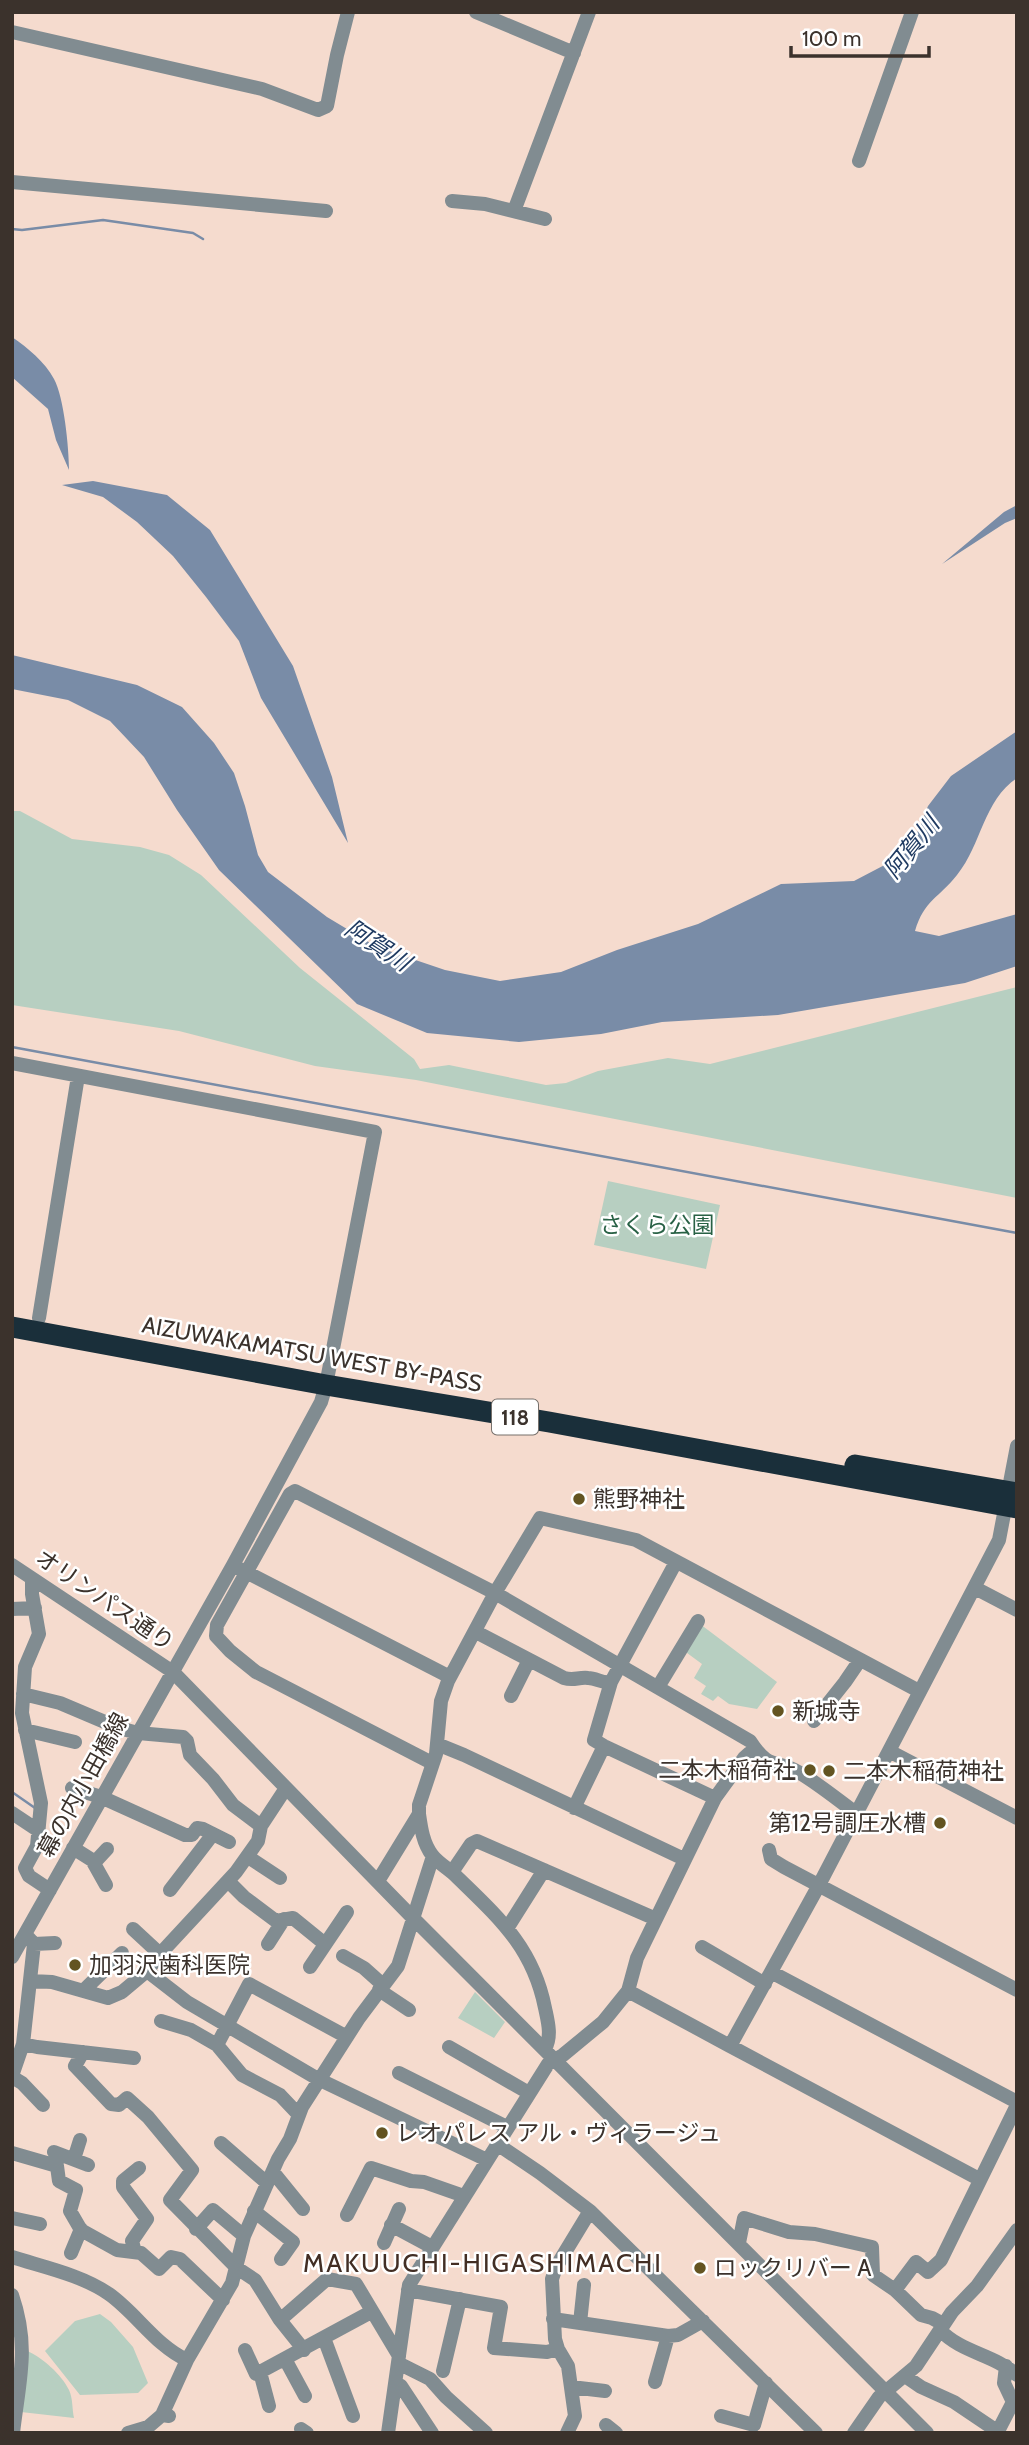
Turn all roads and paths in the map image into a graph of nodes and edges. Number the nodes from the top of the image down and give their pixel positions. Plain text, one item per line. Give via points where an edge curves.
1 (348, 12) edge
2 (476, 12) edge
3 (589, 12) edge
4 (912, 12) edge
5 (12, 32) edge
6 (574, 52) junction
7 (859, 161) dead end
8 (12, 182) edge
9 (452, 201) dead end
10 (514, 211) junction
11 (326, 212) dead end
12 (545, 219) dead end
13 (12, 1063) edge
14 (78, 1076) junction
15 (12, 1314) edge
16 (39, 1318) junction
17 (12, 1327) edge
18 (327, 1378) junction
19 (1017, 1446) edge
20 (1012, 1499) edge
21 (676, 1562) junction
22 (12, 1565) edge
23 (233, 1566) junction
24 (247, 1573) junction
25 (32, 1579) junction
26 (975, 1588) junction
27 (495, 1593) junction
28 (35, 1608) junction
29 (12, 1609) edge
30 (1017, 1610) edge
31 (698, 1621) dead end
32 (476, 1632) junction
33 (529, 1660) junction
34 (860, 1660) junction
35 (621, 1665) junction
36 (173, 1672) junction
37 (450, 1677) junction
38 (611, 1682) junction
39 (658, 1687) junction
40 (919, 1691) junction
41 (511, 1696) dead end
42 (19, 1699) edge
43 (814, 1721) dead end
44 (25, 1730) junction
45 (138, 1733) junction
46 (75, 1742) dead end
47 (437, 1744) junction
48 (604, 1746) junction
49 (754, 1749) junction
50 (889, 1751) junction
51 (432, 1763) junction
52 (72, 1788) dead end
53 (286, 1788) junction
54 (101, 1797) junction
55 (715, 1798) junction
56 (574, 1808) junction
57 (12, 1813) edge
58 (856, 1813) junction
59 (419, 1814) junction
60 (1017, 1818) edge
61 (261, 1826) junction
62 (39, 1831) junction
63 (213, 1834) junction
64 (229, 1843) dead end
65 (73, 1848) junction
66 (107, 1849) dead end
67 (769, 1850) dead end
68 (433, 1856) junction
69 (248, 1857) junction
70 (684, 1859) junction
71 (94, 1863) junction
72 (19, 1868) edge
73 (544, 1870) junction
74 (452, 1872) junction
75 (280, 1878) dead end
76 (228, 1881) junction
77 (378, 1881) junction
78 (106, 1885) dead end
79 (819, 1885) junction
80 (50, 1890) junction
81 (170, 1890) dead end
82 (347, 1912) dead end
83 (412, 1917) junction
84 (284, 1919) junction
85 (656, 1919) junction
86 (508, 1927) junction
87 (133, 1929) dead end
88 (30, 1939) junction
89 (55, 1943) dead end
90 (268, 1944) dead end
91 (325, 1944) junction
92 (702, 1947) dead end
93 (14, 1952) edge
94 (122, 1953) dead end
95 (160, 1954) junction
96 (343, 1956) dead end
97 (310, 1967) dead end
98 (147, 1971) junction
99 (768, 1978) junction
100 (31, 1981) junction
101 (381, 1987) junction
102 (85, 1990) junction
103 (1017, 1990) edge
104 (628, 1992) junction
105 (187, 2002) junction
106 (410, 2010) dead end
107 (228, 2026) junction
108 (347, 2037) junction
109 (23, 2044) junction
110 (218, 2045) junction
111 (730, 2046) junction
112 (449, 2048) dead end
113 (83, 2052) junction
114 (550, 2055) junction
115 (134, 2058) dead end
116 (399, 2073) dead end
117 (12, 2077) edge
118 (318, 2079) junction
119 (529, 2093) junction
120 (1017, 2103) edge
121 (43, 2105) dead end
122 (298, 2114) junction
123 (508, 2127) junction
124 (80, 2140) dead end
125 (221, 2143) dead end
126 (497, 2144) junction
127 (12, 2153) edge
128 (54, 2153) junction
129 (487, 2160) junction
130 (139, 2168) dead end
131 (270, 2177) junction
132 (979, 2179) junction
133 (464, 2196) junction
134 (303, 2209) dead end
135 (399, 2209) dead end
136 (254, 2211) junction
137 (590, 2211) junction
138 (347, 2215) dead end
139 (12, 2218) edge
140 (40, 2224) dead end
141 (391, 2225) junction
142 (81, 2229) junction
143 (197, 2229) junction
144 (1017, 2230) edge
145 (244, 2236) junction
146 (384, 2242) dead end
147 (739, 2243) junction
148 (432, 2246) junction
149 (135, 2252) junction
150 (71, 2253) dead end
151 (12, 2257) edge
152 (281, 2259) dead end
153 (237, 2268) junction
154 (584, 2285) dead end
155 (408, 2290) junction
156 (895, 2290) junction
157 (12, 2295) edge
158 (460, 2299) junction
159 (223, 2300) junction
160 (371, 2312) junction
161 (553, 2319) junction
162 (280, 2320) junction
163 (703, 2321) junction
164 (580, 2323) junction
165 (942, 2327) junction
166 (668, 2336) junction
167 (324, 2338) junction
168 (558, 2349) junction
169 (245, 2350) dead end
170 (304, 2350) junction
171 (285, 2359) junction
172 (187, 2360) junction
173 (399, 2360) junction
174 (443, 2371) dead end
175 (1012, 2371) edge
176 (260, 2372) junction
177 (905, 2376) junction
178 (655, 2382) dead end
179 (766, 2383) junction
180 (396, 2384) junction
181 (571, 2387) junction
182 (605, 2391) dead end
183 (886, 2392) junction
184 (305, 2396) dead end
185 (270, 2406) dead end
186 (354, 2416) dead end
187 (721, 2416) dead end
188 (997, 2432) edge
189 (13, 2433) edge
190 (128, 2433) edge
191 (388, 2433) edge
192 (432, 2433) edge
193 (486, 2433) edge
194 (567, 2433) edge
195 (816, 2433) edge
196 (854, 2433) edge
197 (927, 2433) edge

1 - 5 street via 327,106 318,110 262,89
2 - 6 street
3 - 6 street
4 - 7 street
6 - 10 street
8 - 11 street
9 - 10 street
10 - 12 street
13 - 14 street
14 - 16 street
14 - 18 street, 幕の内小田橋線 via 375,1132
15 - 16 highway, AIZUWAKAMATSU WEST BY-PASS / 118
16 - 18 highway, AIZUWAKAMATSU WEST BY-PASS / 118
17 - 18 highway, AIZUWAKAMATSU WEST BY-PASS / 118
18 - 20 highway, AIZUWAKAMATSU WEST BY-PASS / 118 via 918,1492
18 - 23 street, 幕の内小田橋線 via 321,1402
19 - 20 street
20 - 26 street via 999,1540
21 - 27 street via 636,1540 541,1518
21 - 34 street
21 - 35 street
22 - 25 street, オリンパス通り
23 - 24 street
23 - 36 street, 幕の内小田橋線
24 - 27 street via 295,1491
24 - 37 street
24 - 51 street via 217,1625 216,1636 230,1651 256,1672
25 - 28 street
25 - 36 street, オリンパス通り
26 - 30 street
26 - 40 street
27 - 32 street
27 - 35 street
28 - 29 street
28 - 42 street via 39,1633 25,1667
31 - 39 street
32 - 33 street
32 - 37 street
33 - 38 street via 573,1681
33 - 41 street
34 - 40 street
34 - 43 street
35 - 38 street
35 - 39 street
36 - 45 street, 幕の内小田橋線
36 - 53 street, オリンパス通り
37 - 47 street via 440,1701
38 - 48 street via 594,1740
39 - 49 street via 750,1741
40 - 50 street
42 - 44 street
42 - 45 street via 70,1706
44 - 46 street
44 - 62 street via 41,1803
45 - 54 street, 幕の内小田橋線
45 - 61 street via 183,1737 190,1755 233,1805
47 - 51 street
47 - 56 street
48 - 55 street
48 - 56 street
49 - 55 street
49 - 58 street via 767,1761 799,1772
50 - 58 street
50 - 60 street
51 - 59 street
52 - 54 street
53 - 61 street
53 - 77 street, オリンパス通り
54 - 63 street via 186,1835 197,1828
54 - 65 street, 幕の内小田橋線
55 - 70 street
56 - 70 street
57 - 62 street
58 - 79 street
59 - 68 street
59 - 77 street
61 - 69 street
62 - 72 street via 37,1846 26,1866
63 - 64 street
63 - 81 street
65 - 71 street
65 - 80 street, 幕の内小田橋線
66 - 71 street
67 - 79 street via 771,1859
68 - 74 street
68 - 83 street
69 - 75 street
69 - 76 street
70 - 85 street
71 - 78 street
72 - 80 street
73 - 74 street via 477,1841
73 - 85 street
73 - 86 street
74 - 86 street
76 - 84 street via 267,1915 276,1921
76 - 95 street
77 - 83 street, オリンパス通り
79 - 99 street
79 - 103 street
80 - 88 street, 幕の内小田橋線
82 - 91 street
83 - 101 street via 403,1956
83 - 114 street, オリンパス通り
84 - 90 street
84 - 91 street via 293,1918
85 - 104 street via 637,1958
86 - 114 street via 536,1973
87 - 95 street
88 - 89 street
88 - 93 street, 幕の内小田橋線
88 - 100 street
91 - 97 street
92 - 99 street
94 - 102 street
95 - 98 street
96 - 101 street via 364,1968
98 - 102 street via 108,1998
98 - 105 street
99 - 111 street
99 - 120 street
100 - 102 street
100 - 109 street
101 - 106 street
101 - 108 street
104 - 111 street
104 - 114 street via 603,2022
105 - 107 street
105 - 110 street via 167,2023
107 - 108 street via 249,1984
107 - 110 street
107 - 118 street
108 - 118 street
109 - 113 street
109 - 117 street
110 - 122 street via 242,2075 280,2095
111 - 132 street
112 - 119 street
113 - 115 street
113 - 143 street via 75,2066 93,2088 111,2104 119,2105 127,2098 192,2170 170,2200
114 - 119 street
114 - 147 street, オリンパス通り
116 - 123 street
117 - 121 street
118 - 122 street
118 - 129 street
119 - 123 street
120 - 132 street
122 - 131 street
123 - 126 street
124 - 128 street via 81,2162
125 - 131 street
126 - 129 street
126 - 137 street
127 - 128 street
128 - 142 street via 60,2181 76,2190 70,2211
129 - 133 street
130 - 149 street via 123,2181 147,2219 132,2241
131 - 134 street
131 - 136 street
132 - 156 street via 941,2260 928,2272 916,2262
133 - 138 street via 371,2168
133 - 148 street
135 - 141 street
136 - 145 street
136 - 152 street via 293,2242
137 - 161 street via 556,2267
137 - 163 street
139 - 140 street
141 - 146 street
141 - 148 street
142 - 149 street via 117,2250
142 - 150 street
143 - 145 street via 213,2210
143 - 153 street
144 - 165 street
145 - 153 street
147 - 156 street via 744,2218 872,2248 873,2275
147 - 183 street, オリンパス通り
148 - 155 street
149 - 159 street via 159,2269 171,2257 180,2259
151 - 172 street via 109,2294
153 - 159 street
153 - 162 street via 255,2280
154 - 164 street
155 - 158 street
155 - 173 street
156 - 165 street via 921,2315
157 - 189 street via 24,2354
158 - 168 street via 501,2307 494,2348
158 - 174 street
159 - 172 street
160 - 162 street via 356,2284 327,2279
160 - 167 street
160 - 173 street
161 - 164 street
161 - 168 street
162 - 170 street
163 - 166 street
163 - 179 street
164 - 166 street
165 - 175 street via 958,2346 985,2354
165 - 177 street
166 - 178 street
167 - 170 street
167 - 186 street
168 - 181 street via 568,2366
169 - 176 street via 256,2374
170 - 171 street
171 - 176 street
171 - 184 street
172 - 190 street via 165,2416
173 - 180 street
173 - 193 street via 430,2379
175 - 188 street via 1004,2383 1013,2402
176 - 185 street
177 - 183 street
177 - 188 street
179 - 187 street via 754,2425
179 - 195 street
180 - 191 street
180 - 192 street
181 - 182 street
181 - 194 street via 574,2420
183 - 196 street
183 - 197 street, オリンパス通り

